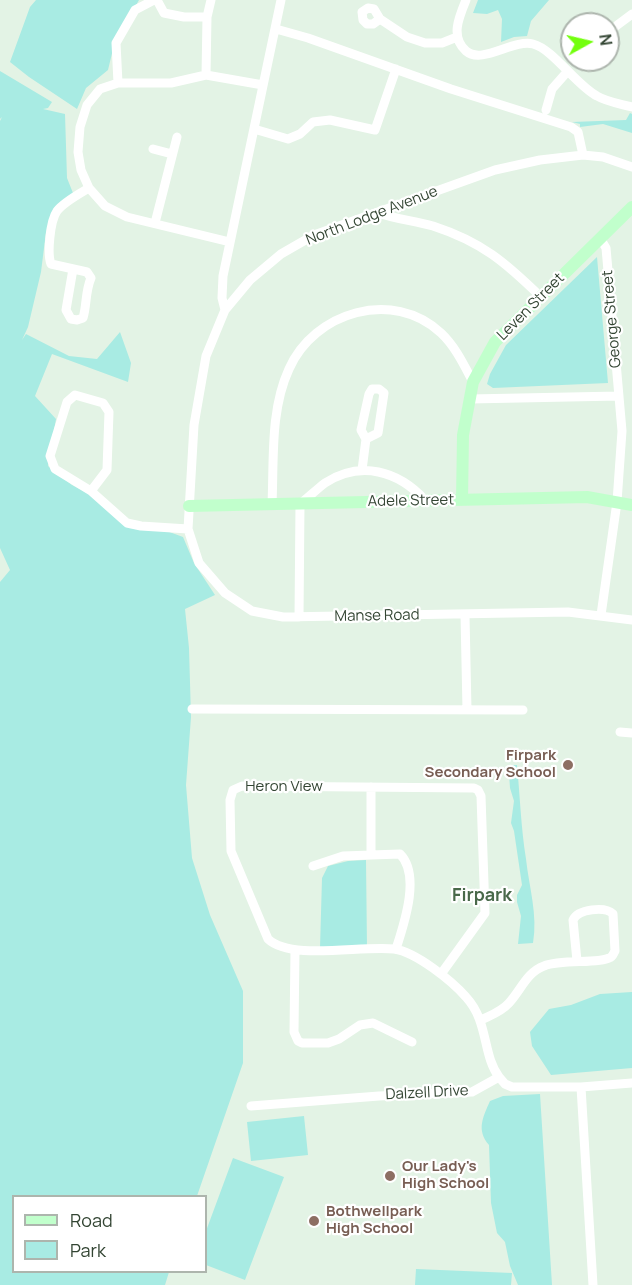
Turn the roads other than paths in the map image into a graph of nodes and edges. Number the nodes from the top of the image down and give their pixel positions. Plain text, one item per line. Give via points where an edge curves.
1 (155, 0) edge
2 (211, 0) edge
3 (281, 0) edge
4 (466, 0) edge
5 (207, 17) junction
6 (380, 20) dead end
7 (276, 29) junction
8 (458, 37) junction
9 (560, 65) edge
10 (396, 69) junction
11 (567, 72) joint
12 (206, 75) junction
13 (118, 83) junction
14 (263, 85) junction
15 (552, 92) junction
16 (562, 97) dead end
17 (632, 107) edge
18 (546, 111) dead end
19 (254, 129) junction
20 (177, 137) dead end
21 (153, 149) dead end
22 (172, 154) junction
23 (583, 154) junction
24 (632, 167) edge
25 (89, 188) junction
26 (632, 207) edge
27 (378, 213) junction
28 (155, 223) junction
29 (600, 238) junction
30 (230, 242) junction
31 (73, 269) junction
32 (541, 297) junction
33 (225, 310) junction
34 (473, 382) junction
35 (619, 396) junction
36 (470, 399) junction
37 (366, 440) junction
38 (362, 470) junction
39 (91, 491) junction
40 (425, 500) junction
41 (462, 500) junction
42 (616, 502) junction
43 (272, 504) junction
44 (300, 504) junction
45 (632, 505) edge
46 (189, 507) junction
47 (188, 529) junction
48 (465, 615) junction
49 (601, 615) junction
50 (299, 617) junction
51 (632, 620) edge
52 (192, 710) dead end
53 (467, 710) junction
54 (524, 710) dead end
55 (620, 732) dead end
56 (632, 734) edge
57 (371, 787) junction
58 (371, 855) junction
59 (313, 866) dead end
60 (396, 949) junction
61 (295, 950) junction
62 (577, 961) junction
63 (441, 974) junction
64 (481, 1020) junction
65 (412, 1042) dead end
66 (499, 1077) junction
67 (632, 1083) edge
68 (581, 1087) junction
69 (251, 1106) dead end
70 (592, 1285) edge

1 - 5 street via 164,13
1 - 13 street via 135,10 116,43
2 - 5 street
3 - 7 street
4 - 8 street via 457,24
5 - 12 street
6 - 8 street via 425,43 442,43
7 - 10 street
7 - 14 street
8 - 9 street via 466,51 477,55 531,43 547,51
10 - 19 street via 375,130 330,120 313,122 288,140
10 - 23 street via 571,127 578,132
11 - 15 street
11 - 17 street via 596,96
12 - 13 street via 171,83
12 - 14 street
13 - 25 street via 100,89 87,105 80,127 78,152
14 - 19 street
15 - 16 street
15 - 18 street
19 - 30 street
20 - 22 street
21 - 22 street
22 - 28 street
23 - 24 street, North Lodge Avenue
23 - 27 street, North Lodge Avenue via 495,170
25 - 28 street via 105,206 127,217
25 - 31 street via 57,211 51,231 51,264
26 - 29 street, Leven Street
27 - 32 street via 430,225 479,245 505,262
27 - 33 street, North Lodge Avenue via 314,235 281,254 250,280
28 - 30 street
29 - 32 street, Leven Street
29 - 35 street, George Street via 606,248
30 - 33 street via 223,276
31 - 31 street via 66,310 71,319 77,320 83,318 86,310 86,289 91,278 87,272
32 - 34 street, Leven Street via 495,342
33 - 46 street, North Lodge Avenue via 206,356 194,425
34 - 36 street, Leven Street
34 - 43 street via 441,333 421,318 401,311 363,310 322,329 297,354 279,396
35 - 36 street
35 - 42 street, George Street via 622,431
36 - 41 street, Leven Street via 463,435
37 - 37 street via 361,430 369,394 372,389 379,389 384,393 378,434
37 - 38 street
38 - 40 street via 383,472
38 - 44 street via 327,482
39 - 39 street via 107,470 109,412 102,403 75,395 67,402 51,463
39 - 47 street via 127,523
40 - 41 street, Adele Street
40 - 44 street, Adele Street
41 - 42 street, Adele Street via 587,497
42 - 45 street, Adele Street
42 - 49 street, George Street
43 - 44 street, Adele Street
43 - 46 street, Adele Street
44 - 50 street
46 - 47 street, Manse Road
47 - 50 street, Manse Road via 200,563 225,593 252,611
48 - 49 street, Manse Road
48 - 50 street, Manse Road
48 - 53 street
49 - 51 street, Manse Road
52 - 53 street
53 - 54 street
55 - 56 street
57 - 58 street
57 - 61 street, Heron View via 242,786 230,794 231,851 260,922 273,944
57 - 63 street, Heron View via 474,788 481,796 485,913
58 - 59 street via 343,856
58 - 60 street via 400,854 407,861 408,912
60 - 61 street, Heron View
60 - 63 street, Heron View
61 - 65 street via 294,1032 298,1041 328,1043 360,1025 372,1023
62 - 62 street via 575,915 611,911 613,956
62 - 64 street via 542,967 530,975 504,1008
63 - 64 street, Heron View via 468,998
64 - 66 street, Heron View via 491,1062
66 - 68 street via 513,1087
66 - 69 street, Dalzell Drive via 472,1092
67 - 68 street
68 - 70 street

